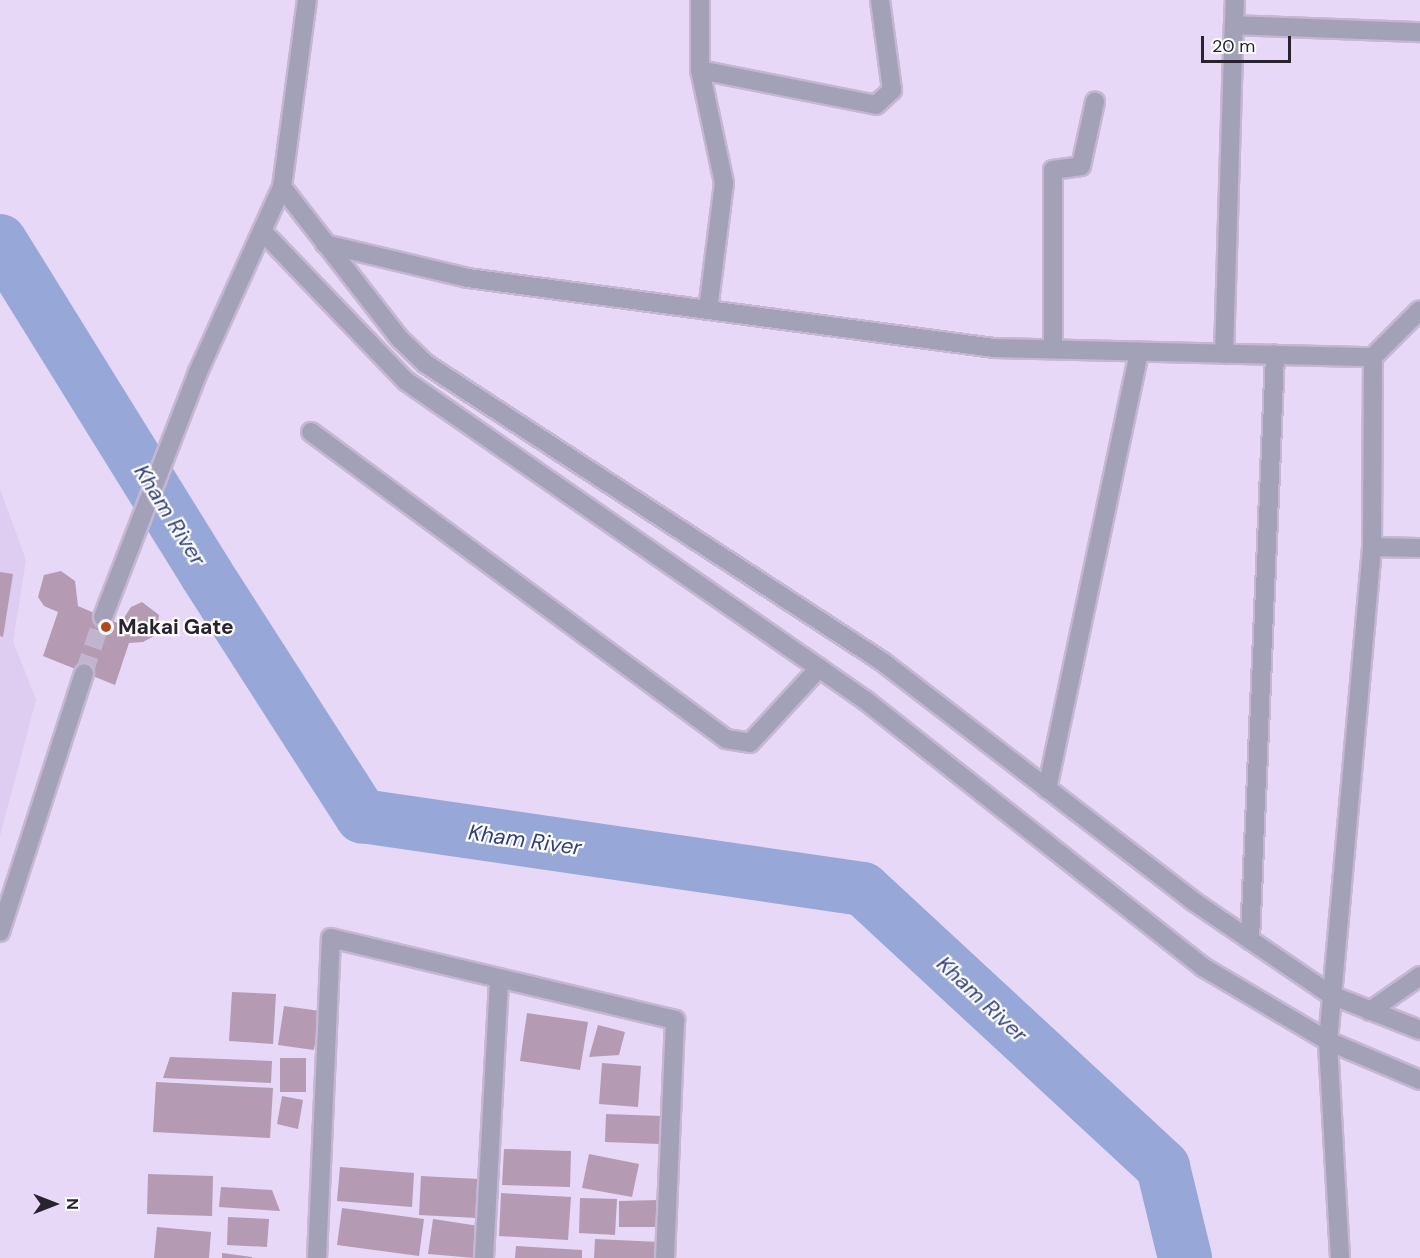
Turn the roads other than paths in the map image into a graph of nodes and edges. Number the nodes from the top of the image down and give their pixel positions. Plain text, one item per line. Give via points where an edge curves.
1 (307, 0) edge
2 (700, 0) edge
3 (880, 0) edge
4 (1235, 0) edge
5 (1234, 25) junction
6 (1420, 32) edge
7 (700, 70) junction
8 (1095, 102) dead end
9 (282, 187) junction
10 (262, 231) junction
11 (325, 244) junction
12 (708, 310) junction
13 (1420, 310) edge
14 (1053, 349) junction
15 (1139, 352) junction
16 (1224, 354) junction
17 (1275, 355) junction
18 (1373, 357) junction
19 (311, 432) dead end
20 (1372, 547) junction
21 (1420, 548) edge
22 (103, 617) tunnel mouth
23 (819, 668) junction
24 (84, 673) tunnel mouth
25 (1047, 789) junction
26 (0, 932) edge
27 (1250, 940) junction
28 (1420, 976) edge
29 (499, 978) junction
30 (1331, 995) junction
31 (1370, 1011) junction
32 (1420, 1030) edge
33 (1328, 1041) junction
34 (1420, 1080) edge
35 (317, 1258) edge
36 (484, 1258) edge
37 (665, 1258) edge
38 (1340, 1258) edge

1 - 9 street
2 - 7 street
3 - 7 street via 892,90 876,105
4 - 5 street
5 - 6 street
5 - 16 street
7 - 12 street via 724,183
8 - 14 street via 1081,166 1053,171
9 - 10 street
9 - 11 street
10 - 22 street via 198,372
10 - 23 street via 406,381
11 - 12 street via 468,278
11 - 25 street via 399,339 426,364 883,662
12 - 14 street via 994,348
13 - 18 street
14 - 15 street
15 - 16 street
15 - 25 street
16 - 17 street
17 - 18 street
17 - 27 street
18 - 20 street
19 - 23 street via 726,739 750,743
20 - 21 street
20 - 30 street
23 - 33 street via 865,700 1203,967
24 - 26 street
25 - 27 street
27 - 30 street
28 - 31 street
29 - 35 street via 331,938
29 - 36 street
29 - 37 street via 675,1020
30 - 31 street
30 - 33 street
31 - 32 street
33 - 34 street
33 - 38 street

